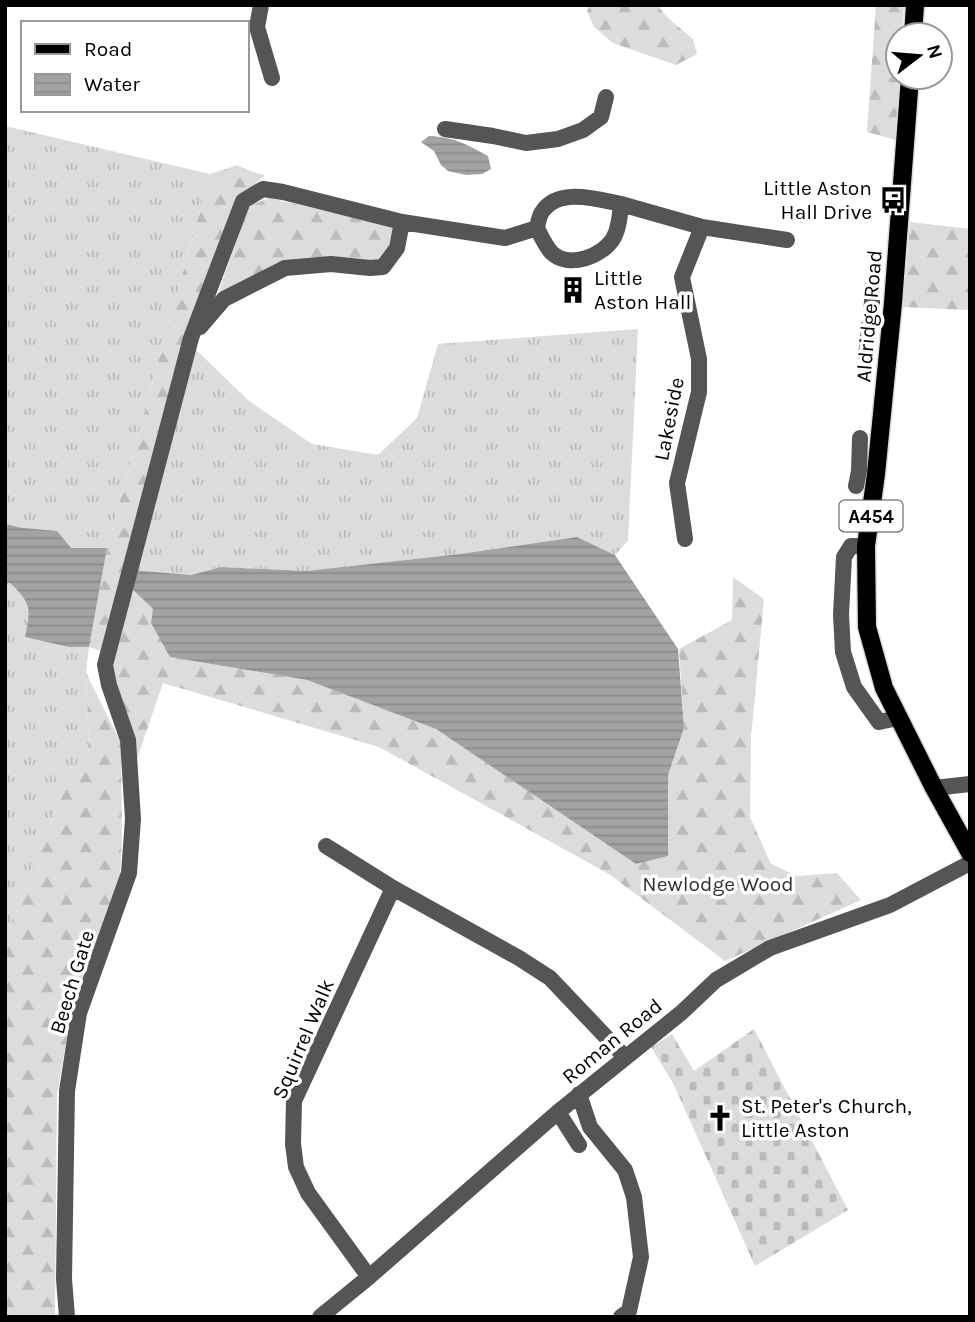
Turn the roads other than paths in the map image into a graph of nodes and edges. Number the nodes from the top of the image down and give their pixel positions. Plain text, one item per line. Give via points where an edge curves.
1 (261, 5) edge
2 (272, 78) dead end
3 (909, 91) edge
4 (606, 97) dead end
5 (445, 129) dead end
6 (621, 204) junction
7 (402, 222) junction
8 (702, 227) junction
9 (537, 228) junction
10 (788, 240) dead end
11 (893, 303) junction
12 (191, 338) junction
13 (866, 356) dead end
14 (860, 438) dead end
15 (864, 477) junction
16 (685, 539) dead end
17 (866, 546) junction
18 (898, 718) junction
19 (970, 784) edge
20 (934, 788) junction
21 (326, 846) dead end
22 (970, 853) edge
23 (970, 863) edge
24 (393, 888) junction
25 (625, 1057) junction
26 (579, 1094) junction
27 (558, 1112) junction
28 (579, 1145) dead end
29 (369, 1277) junction
30 (335, 1311) edge
31 (67, 1317) edge
32 (320, 1317) edge
33 (621, 1317) edge

1 - 2 street via 257,27
3 - 11 main road, Aldridge Road / A454
4 - 5 street via 601,117 558,139 527,143
6 - 8 street
6 - 9 street via 587,198 554,201 541,213
6 - 9 street via 616,234 610,244 590,257 568,261 553,254
7 - 9 street via 505,238
7 - 12 street via 397,248 383,267 331,264 285,268 224,299
7 - 12 street via 264,189 243,201
8 - 10 street
8 - 16 street, Lakeside via 682,277 699,359 699,392 677,482
11 - 13 street via 872,295
11 - 15 main road, Aldridge Road / A454
12 - 31 street, Beech Gate via 105,665 128,740 133,819 129,873 79,1013 67,1091
14 - 15 street, Aldridge Road
15 - 17 main road, Aldridge Road / A454
17 - 18 main road, Aldridge Road / A454 via 867,627 884,688
17 - 18 street via 852,546 844,557 843,652 854,687 879,722
18 - 20 main road, Aldridge Road / A454
19 - 20 street
20 - 22 main road, Aldridge Road / A454
21 - 24 street
23 - 25 street, Roman Road via 890,905 770,948 716,980
24 - 25 street via 550,978
24 - 29 street, Squirrel Walk via 294,1101 296,1167 308,1193
25 - 26 street, Roman Road
26 - 27 street, Roman Road
26 - 33 street via 590,1127 625,1170 634,1197 641,1257 629,1311
27 - 28 street
27 - 29 street, Roman Road
29 - 30 street, Roman Road
30 - 32 street, Roman Road

